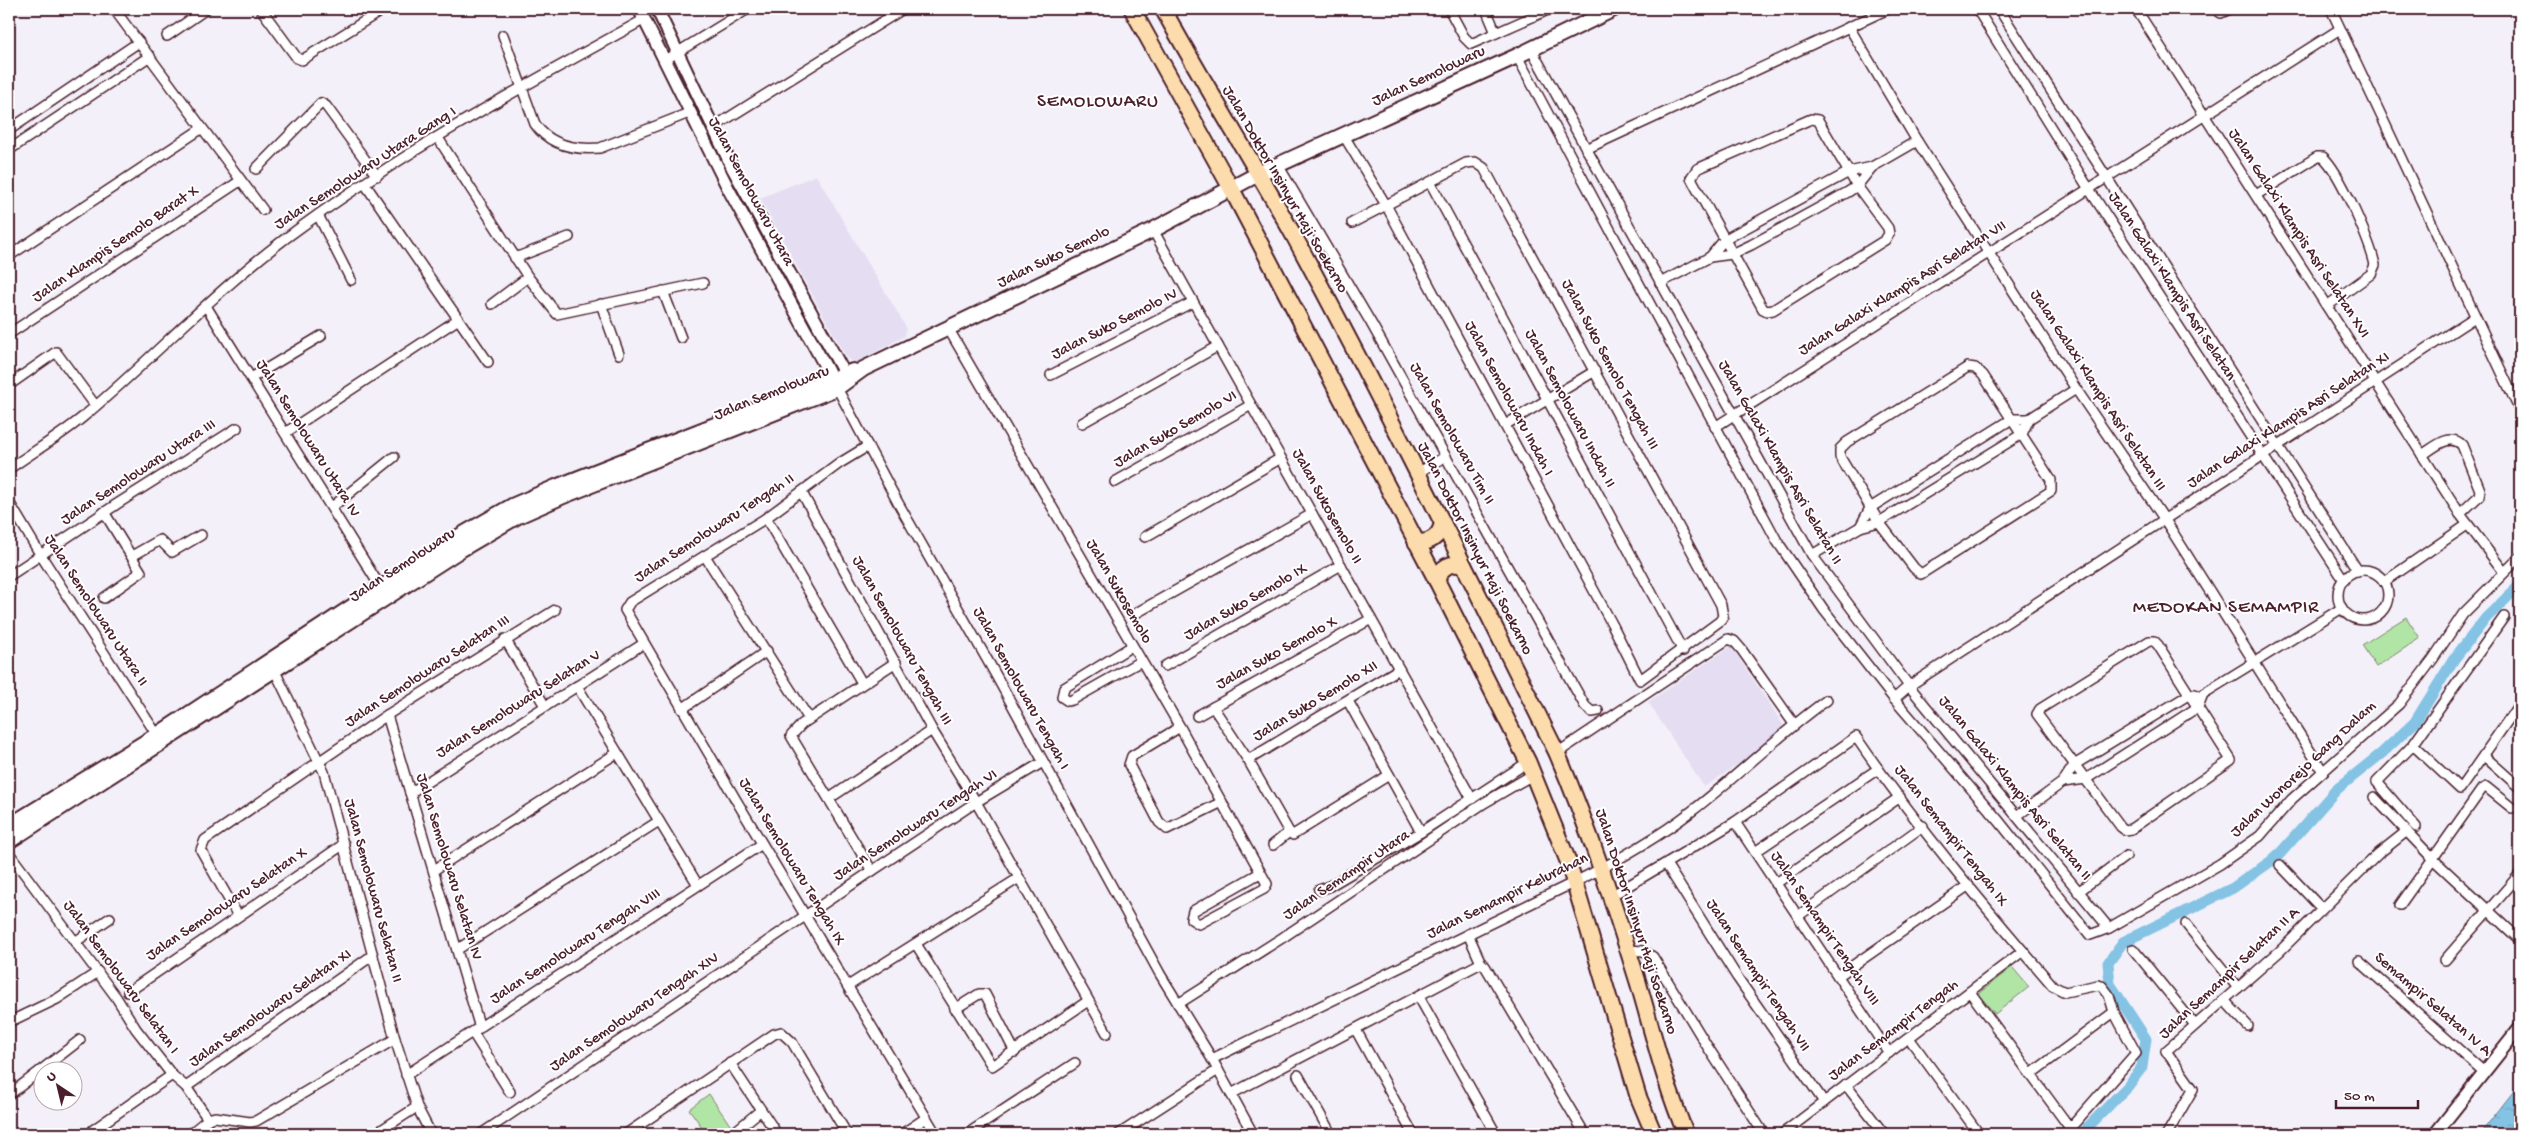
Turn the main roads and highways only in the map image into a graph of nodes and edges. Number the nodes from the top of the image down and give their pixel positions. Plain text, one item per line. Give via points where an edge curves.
1 (1132, 9) edge
2 (1163, 9) edge
3 (1614, 9) edge
4 (1258, 174) junction
5 (1231, 188) junction
6 (840, 380) joint
7 (515, 511) junction
8 (1442, 525) junction
9 (1416, 542) junction
10 (1464, 566) junction
11 (1437, 581) junction
12 (272, 666) junction
13 (42, 811) junction
14 (9, 826) edge
15 (9, 841) edge
16 (1654, 1134) edge
17 (1686, 1134) edge

1 - 5 main road
2 - 4 main road, Jalan Doktor Insinyur Haji Soekarno
3 - 4 main road, Jalan Semolowaru
4 - 5 main road, Jalan Suko Semolo
4 - 8 main road, Jalan Doktor Insinyur Haji Soekarno via 1344,332
5 - 6 main road, Jalan Suko Semolo via 1153,230
5 - 9 main road
6 - 7 main road, Jalan Semolowaru via 600,481
7 - 12 main road, Jalan Semolowaru via 460,550
7 - 12 main road, Jalan Semolowaru via 458,537
8 - 9 main road via 1433,539
8 - 10 main road, Jalan Doktor Insinyur Haji Soekarno
9 - 11 main road
10 - 11 main road via 1446,566
10 - 17 main road, Jalan Doktor Insinyur Haji Soekarno via 1557,753 1579,805 1611,896 1671,1098
11 - 16 main road via 1531,768 1574,882 1638,1096
12 - 13 main road, Jalan Semolowaru
12 - 13 main road, Jalan Semolowaru via 157,735
13 - 14 main road, Jalan Semolowaru
13 - 15 main road, Jalan Semolowaru

